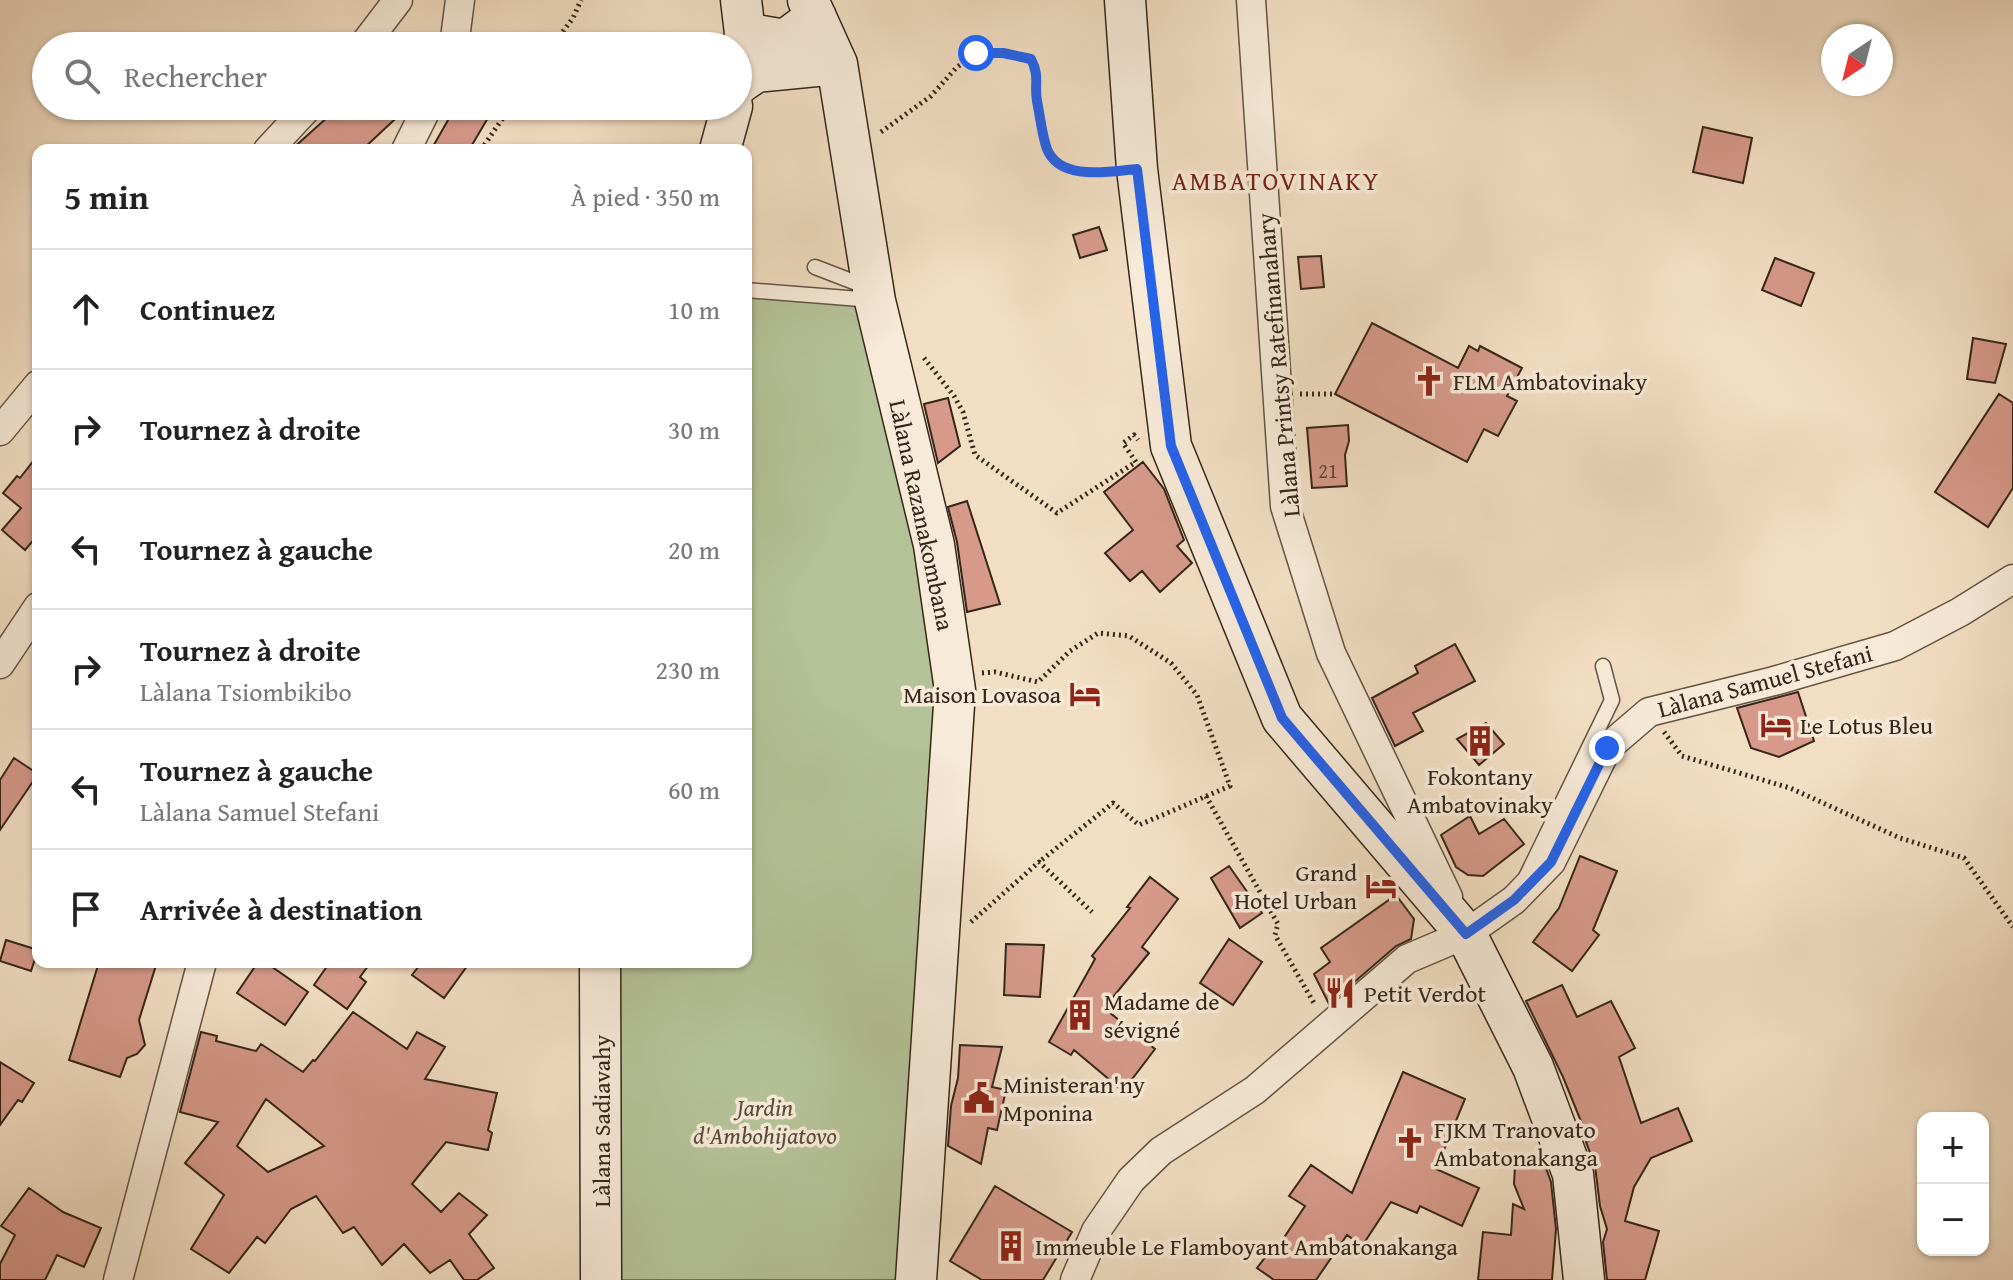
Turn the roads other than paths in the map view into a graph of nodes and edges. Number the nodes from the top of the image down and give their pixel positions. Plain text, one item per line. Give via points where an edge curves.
1 (439, 0) edge
2 (1125, 0) edge
3 (1251, 0) edge
4 (399, 3) edge
5 (812, 9) edge
6 (743, 17) edge
7 (457, 24) edge
8 (375, 32) edge
9 (837, 64) junction
10 (752, 75) edge
11 (296, 120) edge
12 (421, 120) edge
13 (728, 120) edge
14 (274, 144) edge
15 (409, 144) edge
16 (722, 144) edge
17 (815, 267) dead end
18 (752, 290) edge
19 (875, 295) junction
20 (32, 392) edge
21 (0, 431) edge
22 (2013, 579) edge
23 (32, 616) edge
24 (0, 664) edge
25 (1603, 666) dead end
26 (1514, 900) junction
27 (1466, 934) junction
28 (200, 968) edge
29 (600, 968) edge
30 (118, 1280) edge
31 (601, 1280) edge
32 (916, 1280) edge
33 (1075, 1280) edge
34 (1584, 1280) edge

1 - 7 street
2 - 27 main road via 1137,169 1171,446 1282,718
3 - 27 street, Làlana Printsy Ratefinanahary via 1285,506 1331,653
4 - 8 street
5 - 6 main road via 785,40
5 - 9 main road, Làlana Razanakombana
9 - 10 main road
9 - 19 main road, Làlana Razanakombana
11 - 14 street
12 - 15 street
13 - 16 main road
17 - 19 lane
18 - 19 lane
19 - 32 main road, Làlana Razanakombana via 934,545 955,690
20 - 21 street
22 - 26 street, Làlana Samuel Stefani via 1895,646 1649,712 1607,748 1551,862
23 - 24 street
25 - 26 lane via 1612,700
26 - 27 street, Làlana Samuel Stefani
27 - 33 street, Làlana Samuel Stefani via 1407,959 1255,1090 1161,1151 1131,1180 1096,1231
27 - 34 main road via 1533,1067 1573,1174
28 - 30 street
29 - 31 main road, Làlana Sadiavahy

